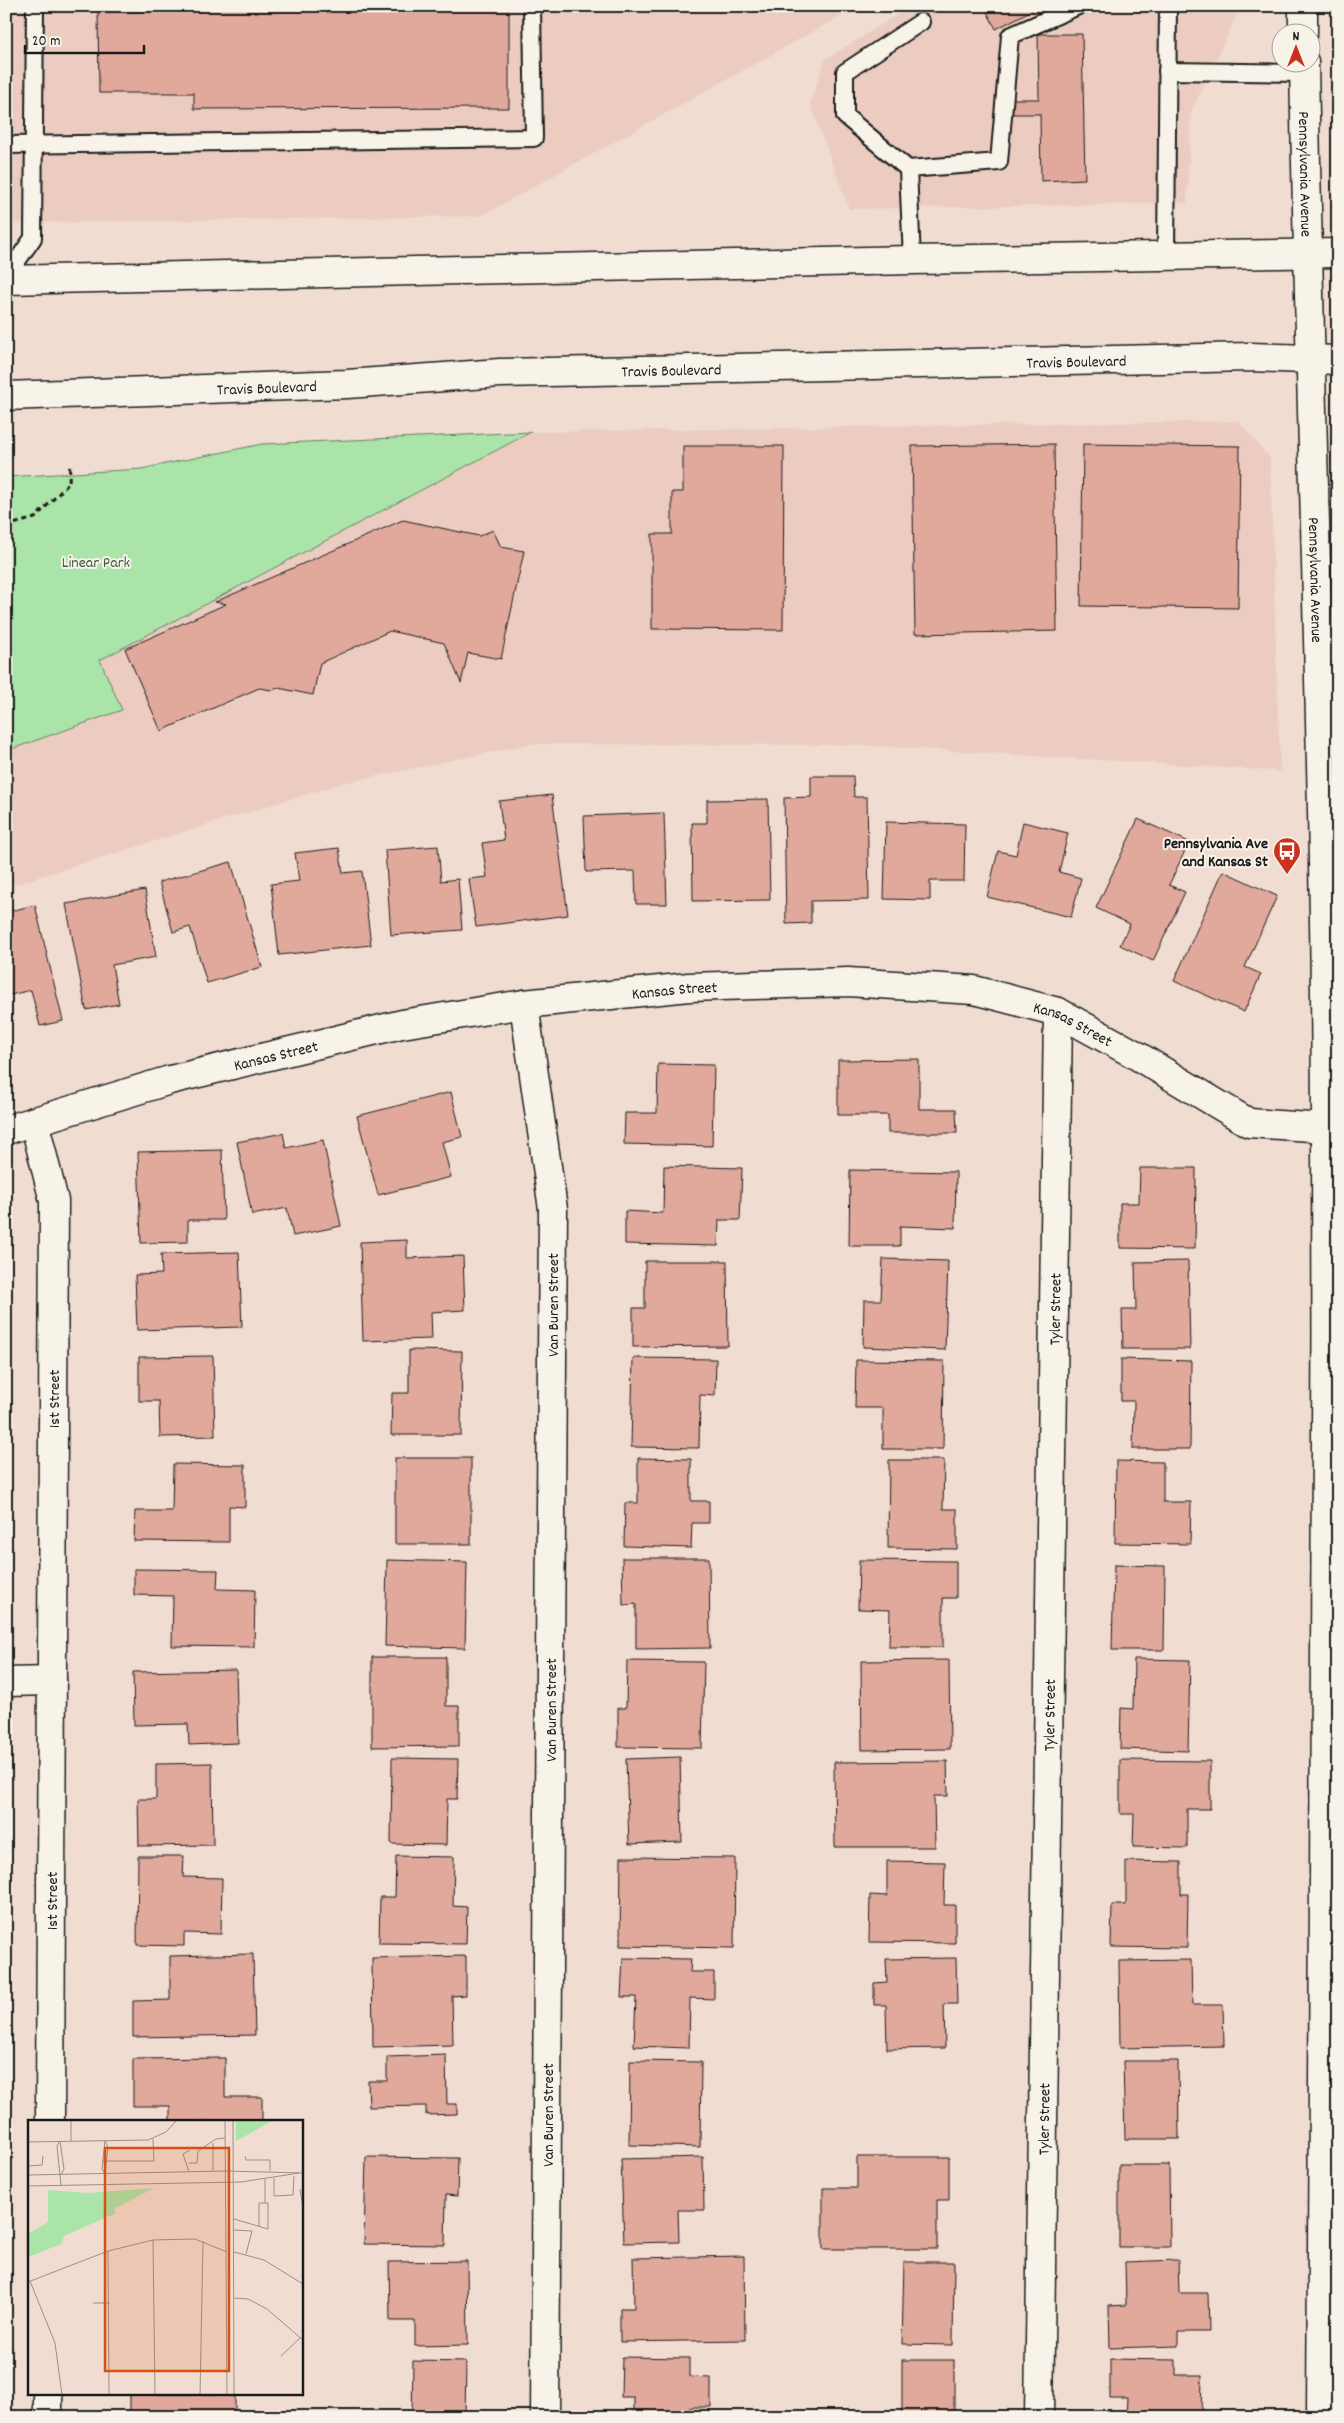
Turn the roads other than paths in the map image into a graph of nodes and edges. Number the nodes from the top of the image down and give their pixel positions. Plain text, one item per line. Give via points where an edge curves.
1 (34, 6) edge
2 (532, 6) edge
3 (1078, 6) edge
4 (1168, 6) edge
5 (1303, 6) edge
6 (921, 22) dead end
7 (1303, 22) edge
8 (1272, 69) edge
9 (1167, 71) junction
10 (1304, 72) edge
11 (6, 144) edge
12 (35, 144) junction
13 (908, 169) junction
14 (1308, 253) junction
15 (1338, 253) edge
16 (1166, 255) junction
17 (912, 260) junction
18 (6, 278) edge
19 (1310, 359) junction
20 (1338, 360) edge
21 (6, 396) edge
22 (524, 1004) junction
23 (1058, 1012) junction
24 (34, 1121) junction
25 (1326, 1128) junction
26 (6, 1130) edge
27 (52, 1681) junction
28 (6, 1682) edge
29 (50, 2120) edge
30 (48, 2396) edge
31 (48, 2417) edge
32 (545, 2417) edge
33 (1039, 2417) edge
34 (1321, 2417) edge

1 - 12 lane
2 - 12 lane via 534,138
3 - 13 lane via 1010,36 999,162
4 - 9 lane
5 - 7 street
6 - 13 lane via 845,72 845,116
8 - 9 lane
9 - 16 lane
10 - 14 street, Pennsylvania Avenue
11 - 12 lane
12 - 18 lane via 33,238
13 - 17 lane
14 - 15 street
14 - 16 street
14 - 19 street, Pennsylvania Avenue
16 - 17 street
17 - 18 street
19 - 20 street, Travis Boulevard
19 - 21 street, Travis Boulevard via 1241,357 500,373 347,384
19 - 25 street, Pennsylvania Avenue via 1323,835
22 - 23 street, Kansas Street via 689,987 848,982 974,990
22 - 24 street, Kansas Street via 402,1024 170,1080
22 - 32 street, Van Buren Street via 553,1209
23 - 25 street, Kansas Street via 1249,1123
23 - 33 street, Tyler Street
24 - 26 street, Kansas Street
24 - 27 street, 1st Street via 54,1201
25 - 34 street, Pennsylvania Avenue
27 - 28 street
27 - 29 street, 1st Street
30 - 31 street

